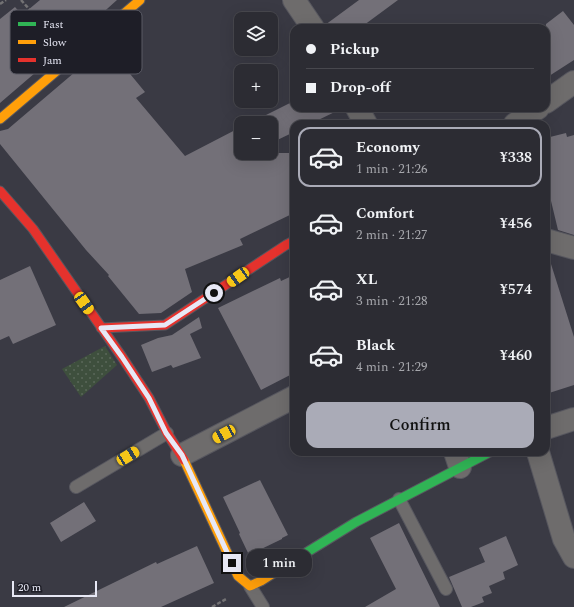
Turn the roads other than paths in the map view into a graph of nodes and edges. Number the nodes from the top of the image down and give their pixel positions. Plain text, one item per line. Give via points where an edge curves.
1 (140, 0) edge
2 (294, 0) edge
3 (128, 10) edge
4 (310, 24) edge
5 (53, 74) edge
6 (574, 82) edge
7 (550, 99) edge
8 (532, 112) edge
9 (0, 119) edge
10 (521, 120) edge
11 (3, 194) edge
12 (550, 241) edge
13 (290, 242) edge
14 (574, 248) edge
15 (101, 328) junction
16 (290, 399) edge
17 (574, 419) edge
18 (550, 427) edge
19 (166, 433) junction
20 (182, 455) junction
21 (474, 456) edge
22 (539, 456) edge
23 (458, 460) edge
24 (76, 487) dead end
25 (399, 499) junction
26 (574, 556) edge
27 (250, 586) junction
28 (446, 589) dead end
29 (262, 607) edge

1 - 3 street
2 - 4 street
5 - 9 street
6 - 7 street
8 - 10 street
11 - 15 street via 33,229
12 - 14 street
13 - 15 street via 165,325
15 - 19 street via 149,398
16 - 20 street
17 - 18 street
19 - 20 street
19 - 24 lane
20 - 27 street via 238,576
21 - 23 street
22 - 26 street via 564,540
23 - 25 street
25 - 27 street
25 - 28 lane
27 - 29 lane

